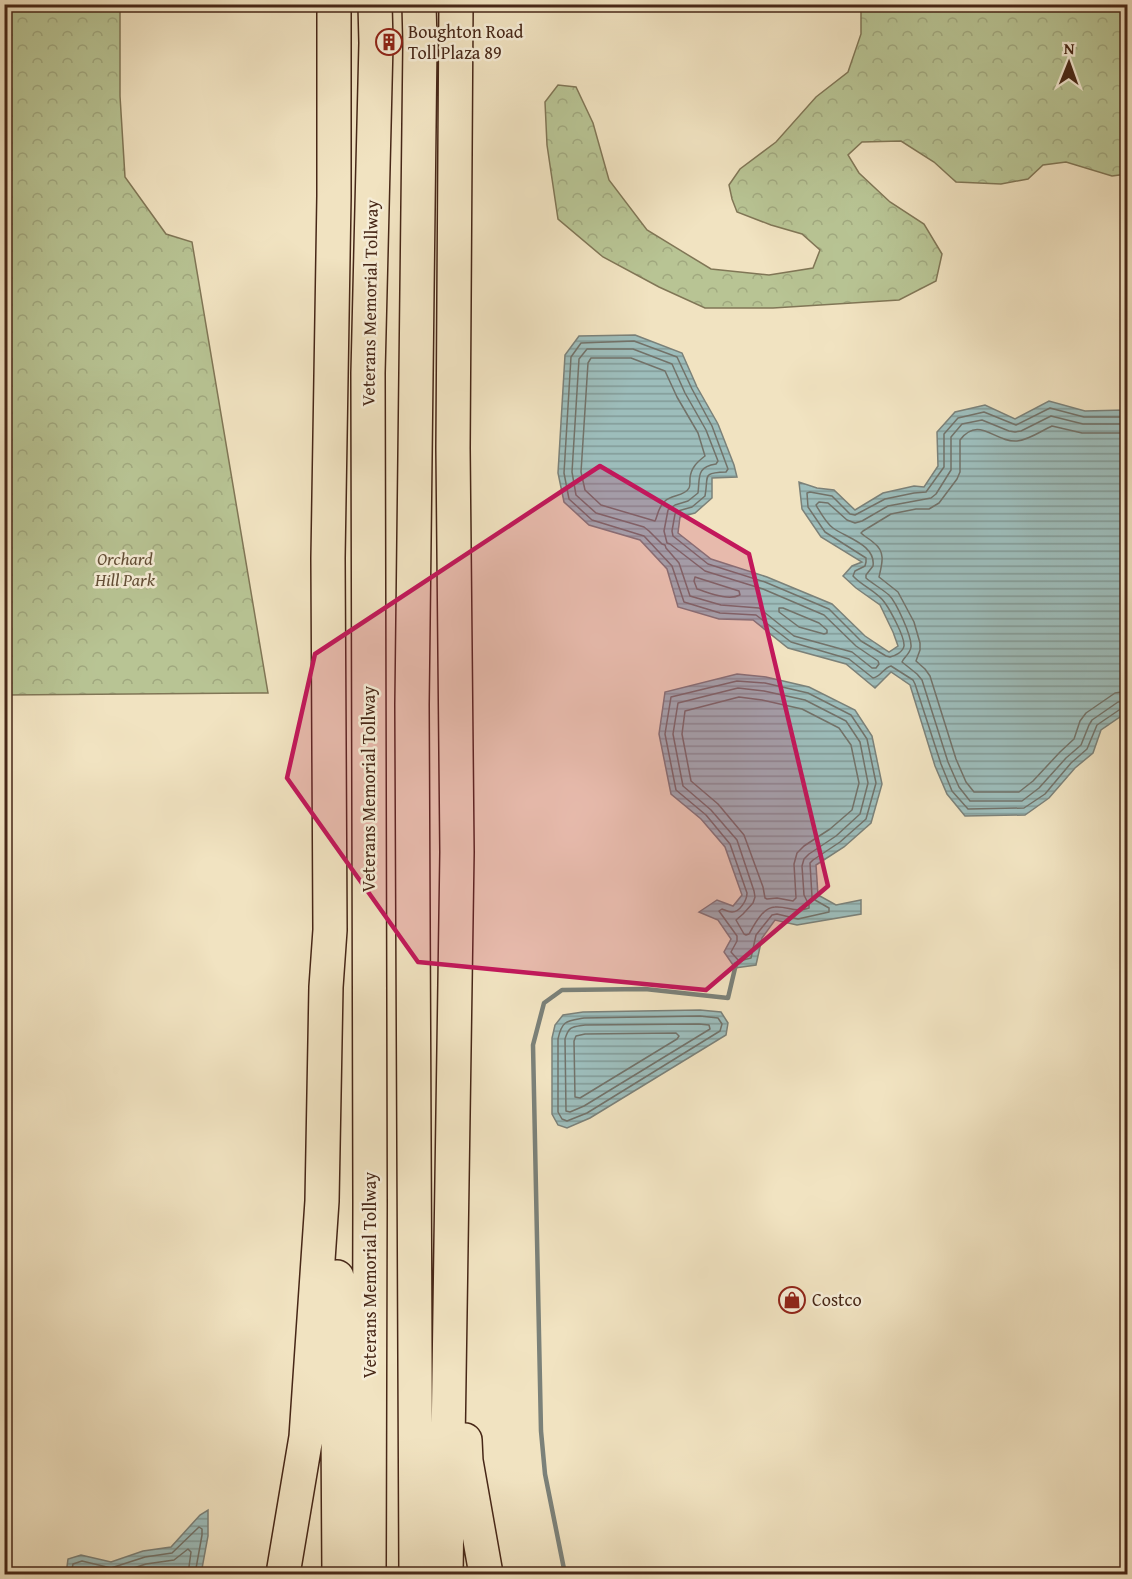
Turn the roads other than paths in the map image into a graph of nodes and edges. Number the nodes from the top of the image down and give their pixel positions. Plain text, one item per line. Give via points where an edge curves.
1 (334, 4) edge
2 (375, 4) edge
3 (419, 4) edge
4 (456, 4) edge
5 (330, 930) junction
6 (452, 1211) junction
7 (283, 1575) edge
8 (339, 1575) edge
9 (369, 1575) edge
10 (416, 1575) edge
11 (446, 1575) edge
12 (486, 1575) edge

1 - 5 highway via 328,558
2 - 9 highway, Veterans Memorial Tollway via 368,373
3 - 10 highway via 412,693
4 - 6 highway via 453,448 457,852
5 - 7 highway via 322,1200 306,1437
5 - 8 highway via 335,987
6 - 11 highway
6 - 12 highway via 466,1461

